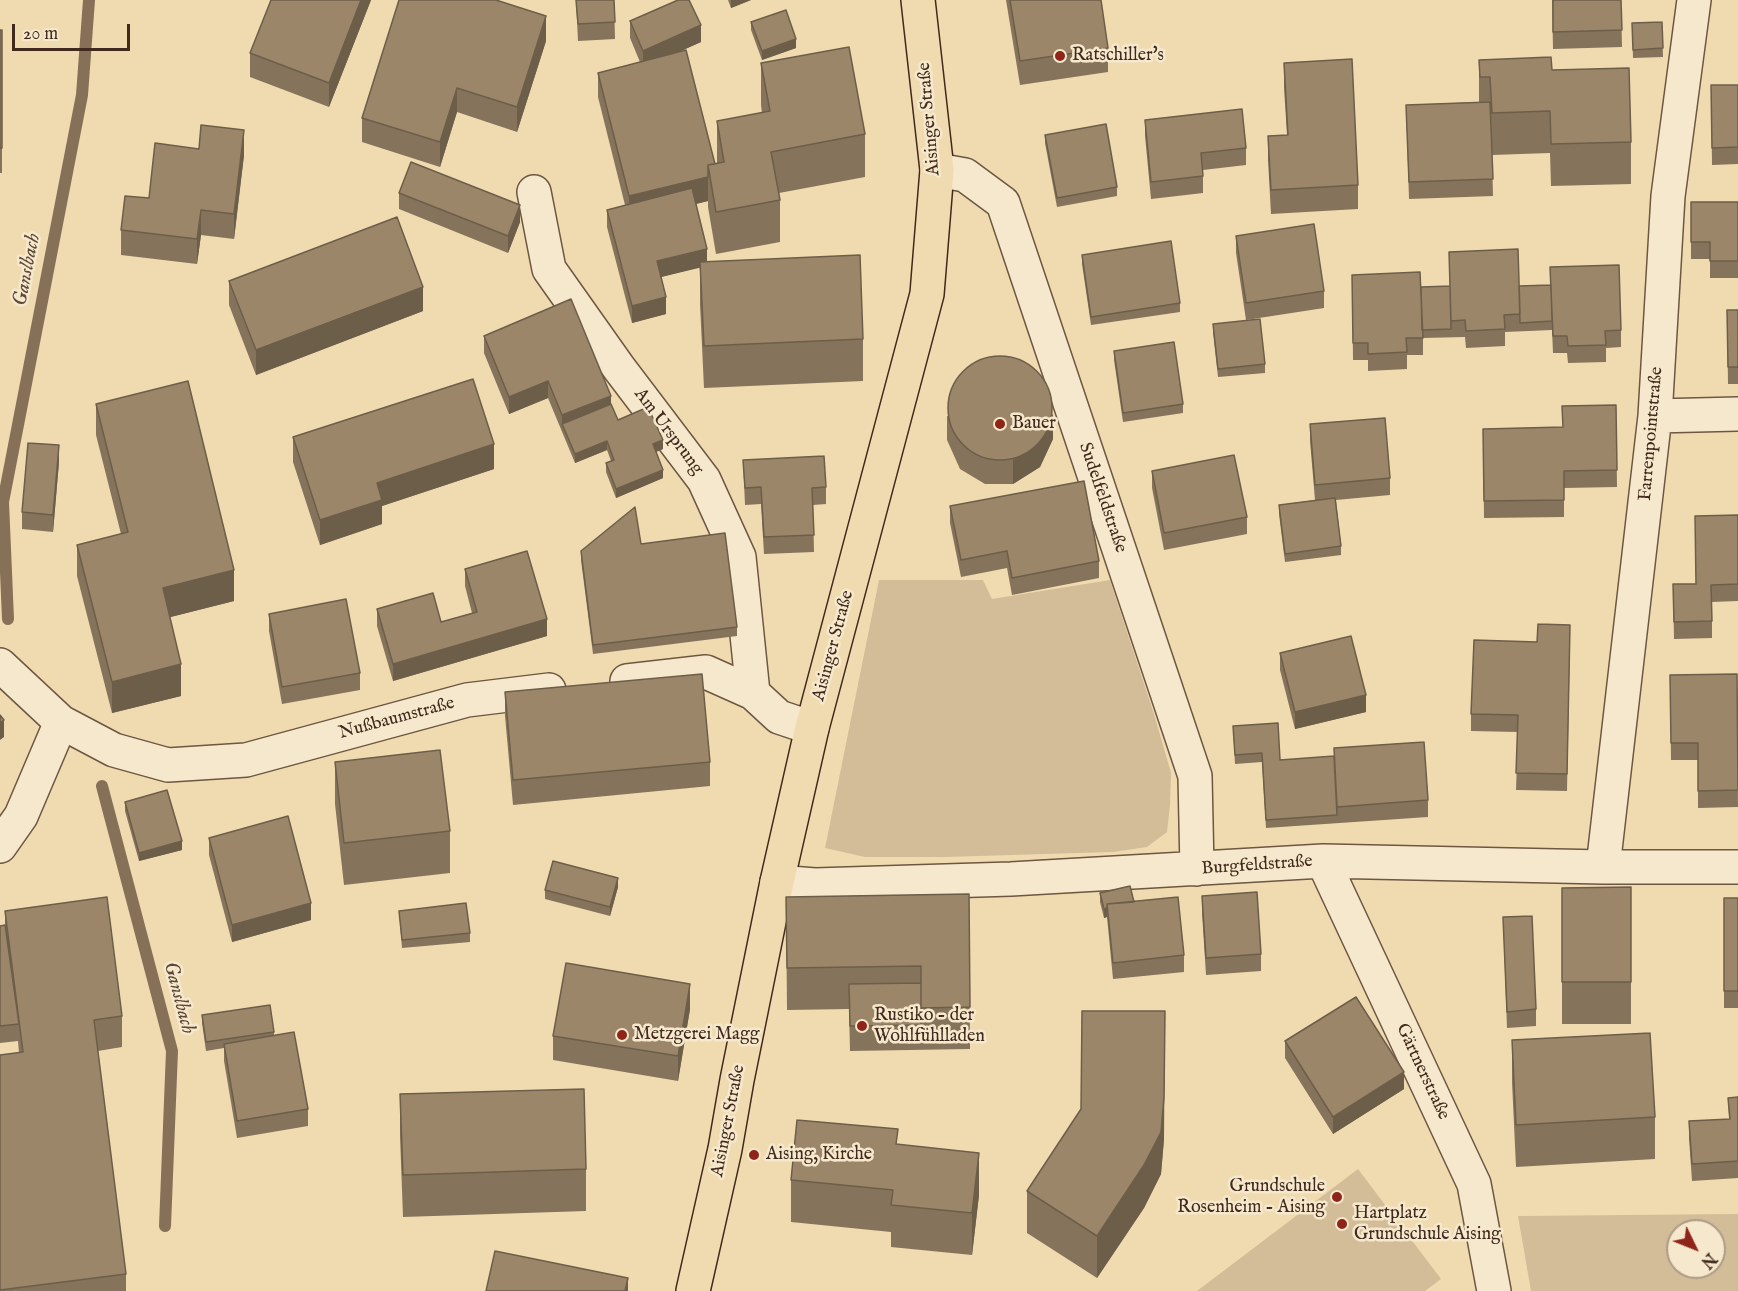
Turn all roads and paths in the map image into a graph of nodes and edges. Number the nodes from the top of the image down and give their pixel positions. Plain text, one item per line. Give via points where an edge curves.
1 (918, 0) edge
2 (1694, 0) edge
3 (937, 170) junction
4 (534, 192) dead end
5 (1738, 414) edge
6 (1655, 416) junction
7 (0, 665) edge
8 (753, 693) junction
9 (61, 722) junction
10 (812, 728) junction
11 (0, 846) edge
12 (1323, 861) junction
13 (1603, 867) junction
14 (1738, 867) edge
15 (1197, 869) junction
16 (777, 882) junction
17 (693, 1291) edge
18 (1494, 1291) edge

1 - 3 main road, Aisinger Straße
2 - 6 street, Farrenpointstraße via 1668,196
3 - 10 main road, Aisinger Straße via 927,294
3 - 15 street, Sudelfeldstraße via 965,175 1003,203 1195,776
4 - 8 street, Am Ursprung via 549,269 618,368 704,480 739,557
5 - 6 street
6 - 13 street, Farrenpointstraße
7 - 9 street, Nußbaumstraße
8 - 9 street, Nußbaumstraße via 706,672 467,700 246,760 168,765 114,750
8 - 10 street, Nußbaumstraße via 780,717
9 - 11 street via 21,816
10 - 16 main road, Aisinger Straße
12 - 13 street, Burgfeldstraße
12 - 15 street, Burgfeldstraße
12 - 18 street, Gärtnerstraße via 1474,1184
13 - 14 street, Burgfeldstraße
15 - 16 street, Burgfeldstraße via 1011,879 815,885
16 - 17 main road, Aisinger Straße

